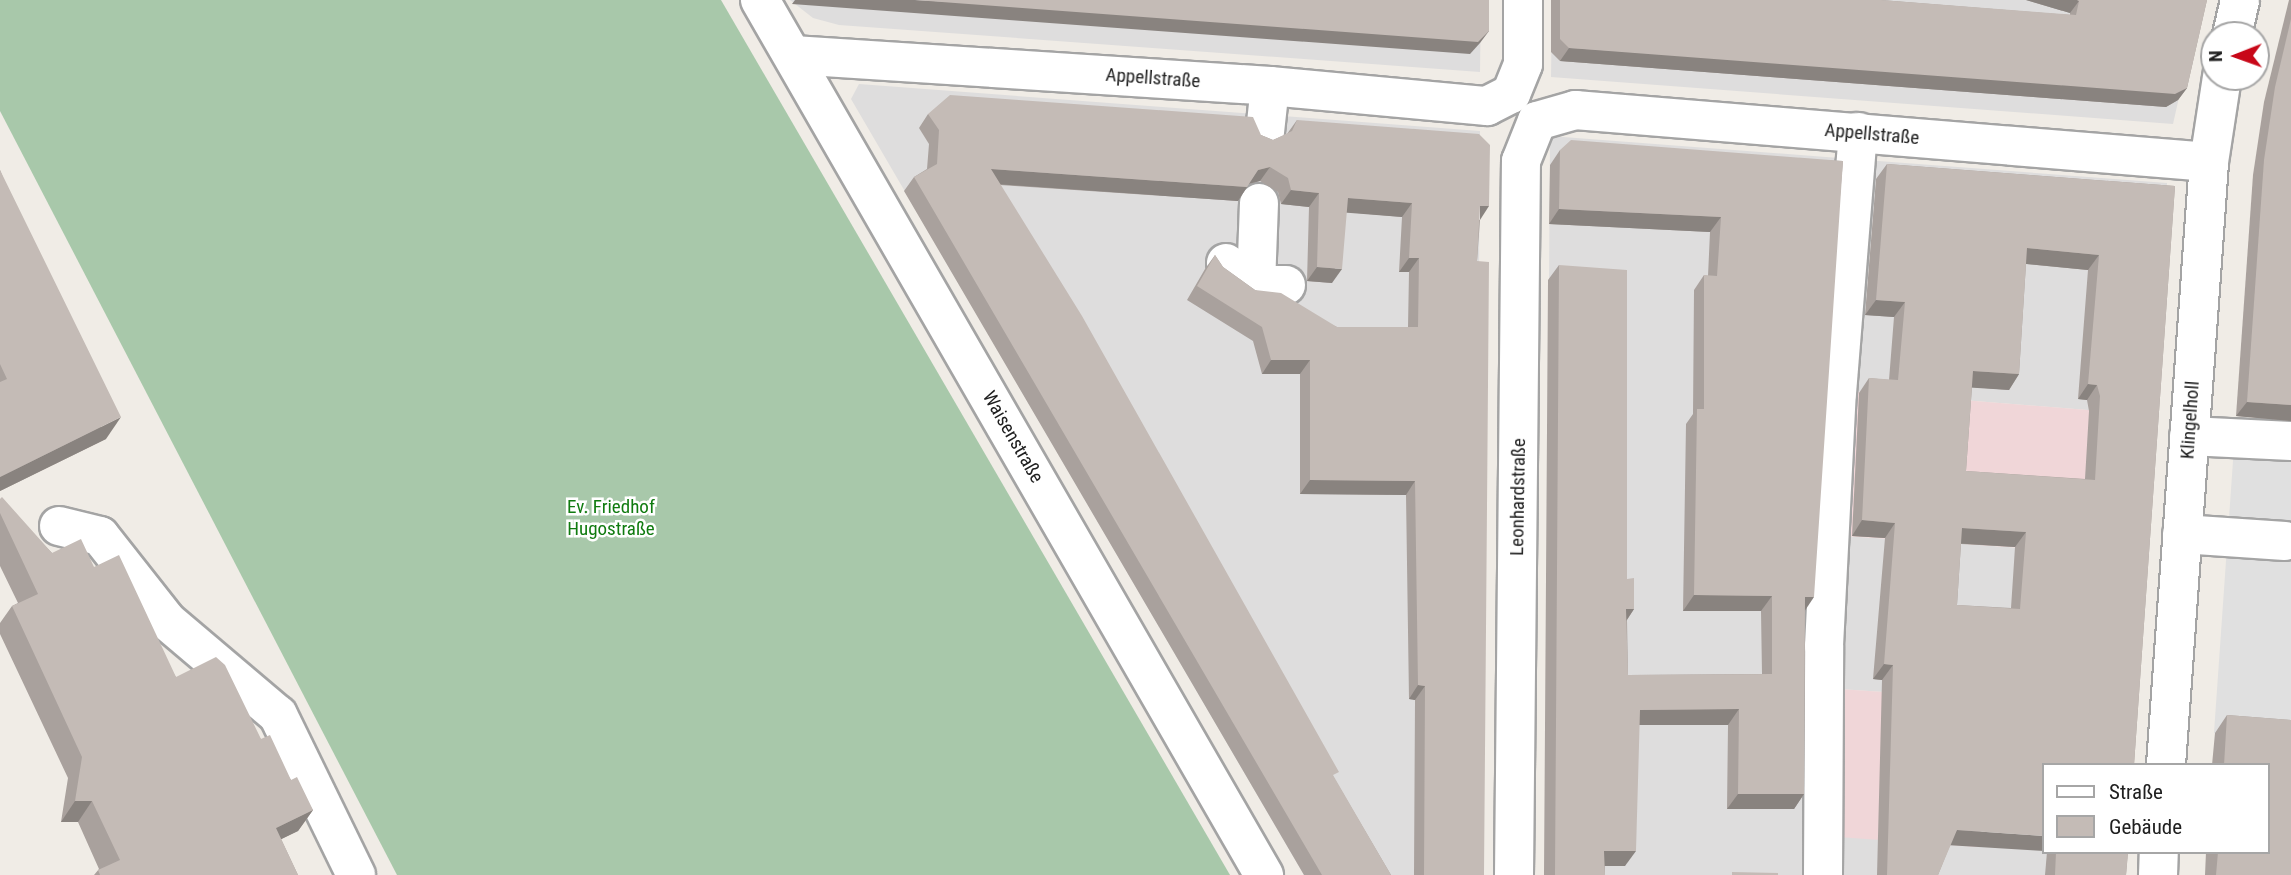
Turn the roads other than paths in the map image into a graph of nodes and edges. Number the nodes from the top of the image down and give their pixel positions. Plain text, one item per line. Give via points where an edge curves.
1 (760, 0) edge
2 (1523, 0) edge
3 (2240, 0) edge
4 (2235, 21) edge
5 (793, 55) junction
6 (1270, 86) junction
7 (2220, 91) edge
8 (1537, 121) joint
9 (1265, 132) dead end
10 (1858, 132) junction
11 (2209, 162) junction
12 (1259, 203) dead end
13 (1256, 278) dead end
14 (2189, 436) junction
15 (2291, 441) edge
16 (59, 526) dead end
17 (2182, 534) junction
18 (2285, 541) dead end
19 (2166, 763) edge
20 (2159, 854) edge
21 (356, 875) edge
22 (1265, 875) edge
23 (1514, 875) edge
24 (1823, 875) edge
25 (2158, 875) edge

1 - 5 street, Waisenstraße
2 - 6 street, Appellstraße via 1523,64 1511,94 1487,106
3 - 4 street
5 - 6 street, Appellstraße
5 - 22 street, Waisenstraße
6 - 9 street
7 - 11 street, Klingelholl
8 - 10 street, Appellstraße via 1575,110
8 - 23 street, Leonhardstraße via 1521,162
10 - 11 street, Appellstraße
10 - 24 street via 1837,393 1824,646
11 - 14 street, Klingelholl
12 - 13 street
14 - 15 street
14 - 17 street, Klingelholl
16 - 21 street via 100,536 167,621 278,715
17 - 18 street
17 - 19 street, Klingelholl
20 - 25 street

